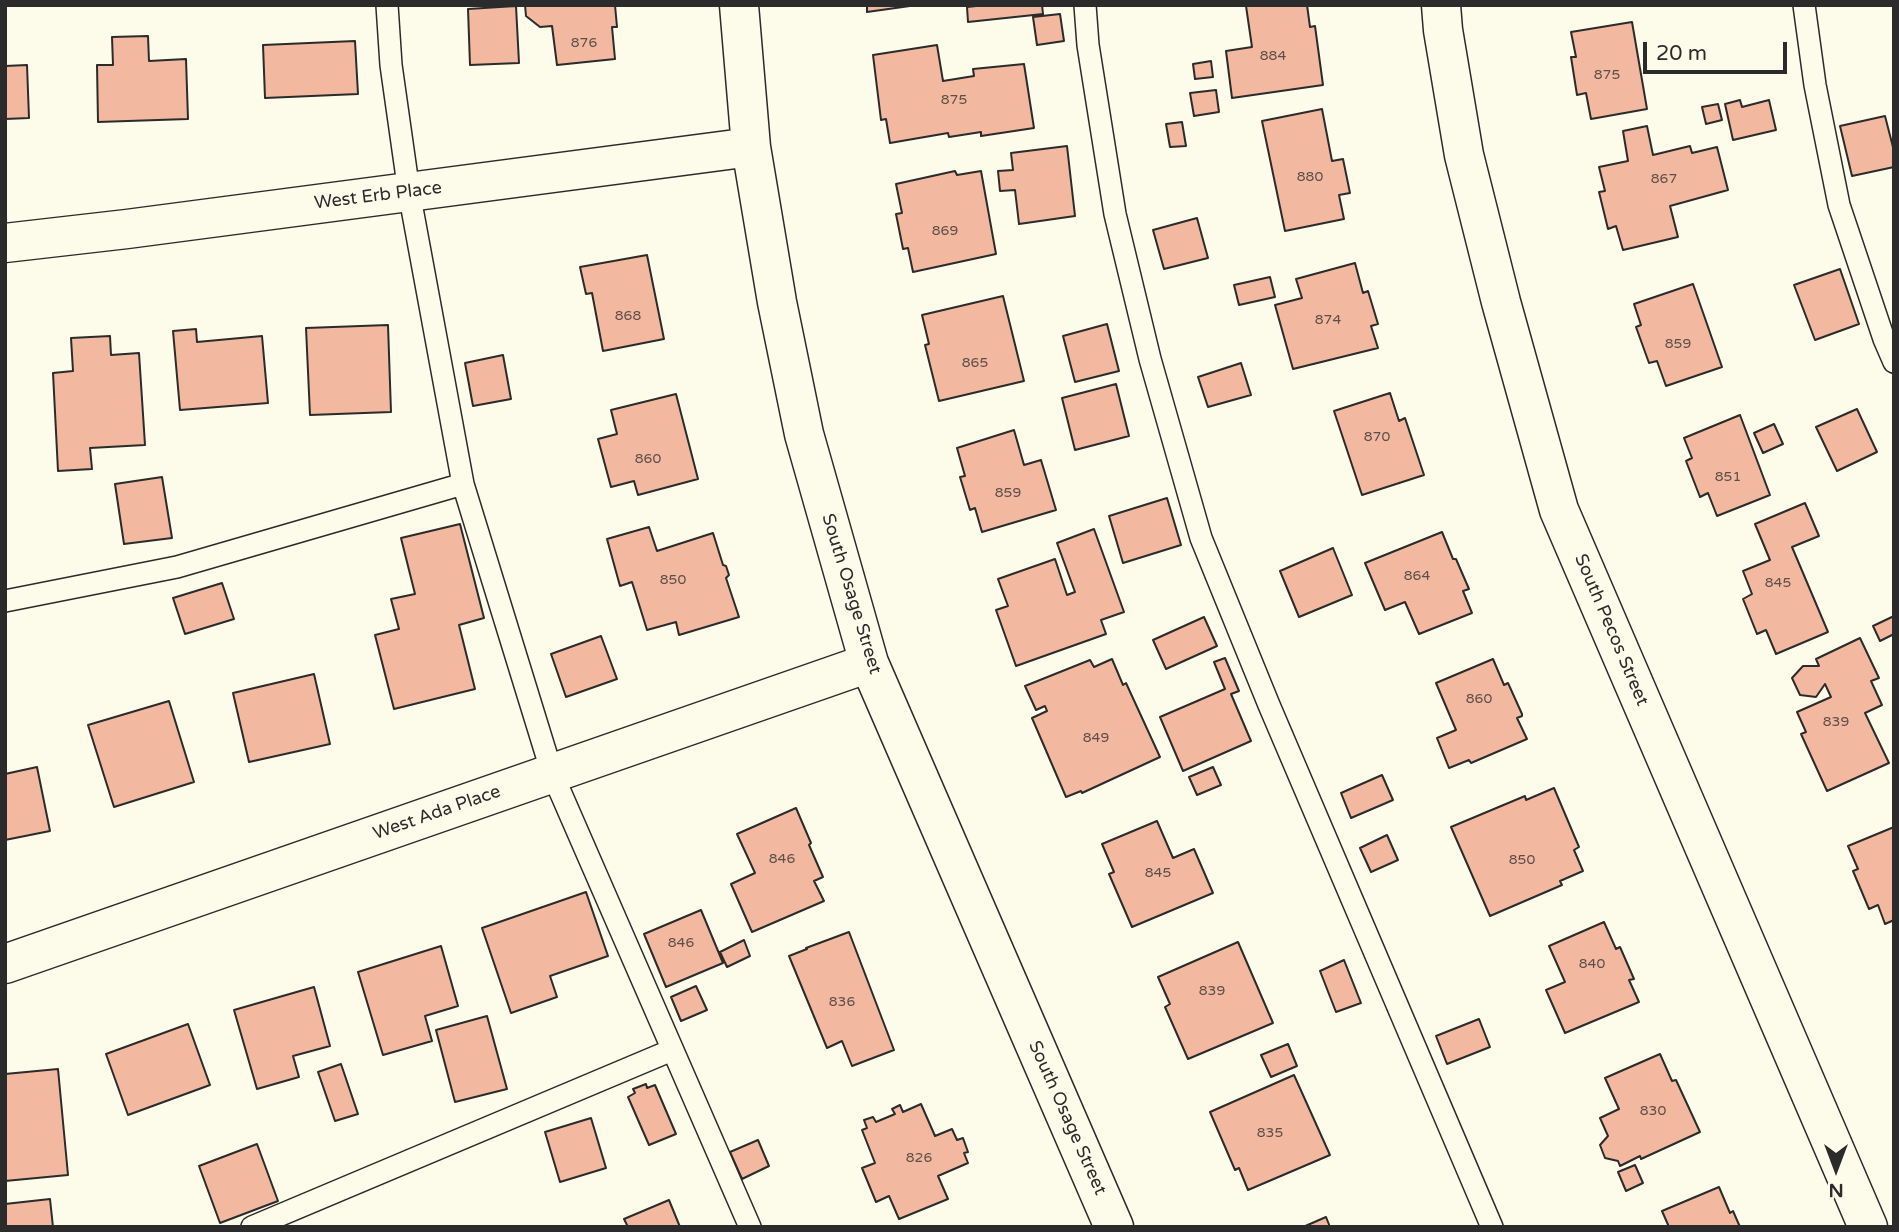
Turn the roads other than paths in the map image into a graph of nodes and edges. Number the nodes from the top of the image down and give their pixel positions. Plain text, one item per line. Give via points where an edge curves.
1 (387, 5) edge
2 (739, 5) edge
3 (1085, 5) edge
4 (1441, 5) edge
5 (1804, 5) edge
6 (751, 147) junction
7 (409, 192) junction
8 (5, 243) edge
9 (1894, 362) edge
10 (463, 484) junction
11 (5, 601) edge
12 (869, 663) junction
13 (552, 773) junction
14 (5, 964) edge
15 (672, 1050) junction
16 (252, 1227) edge
17 (750, 1227) edge
18 (1114, 1227) edge
19 (1492, 1227) edge
20 (1868, 1227) edge

1 - 7 lane
2 - 6 street, South Osage Street
3 - 19 lane via 1115,214 1201,538
4 - 20 street, South Pecos Street via 1464,155 1559,510
5 - 9 lane via 1839,205
6 - 7 street, West Erb Place
6 - 12 street, South Osage Street via 804,434
7 - 8 street, West Erb Place
7 - 10 lane
10 - 11 lane via 177,568
10 - 13 lane
12 - 13 street, West Ada Place
12 - 18 street, South Osage Street
13 - 14 street, West Ada Place
13 - 15 lane
15 - 16 lane
15 - 17 lane

